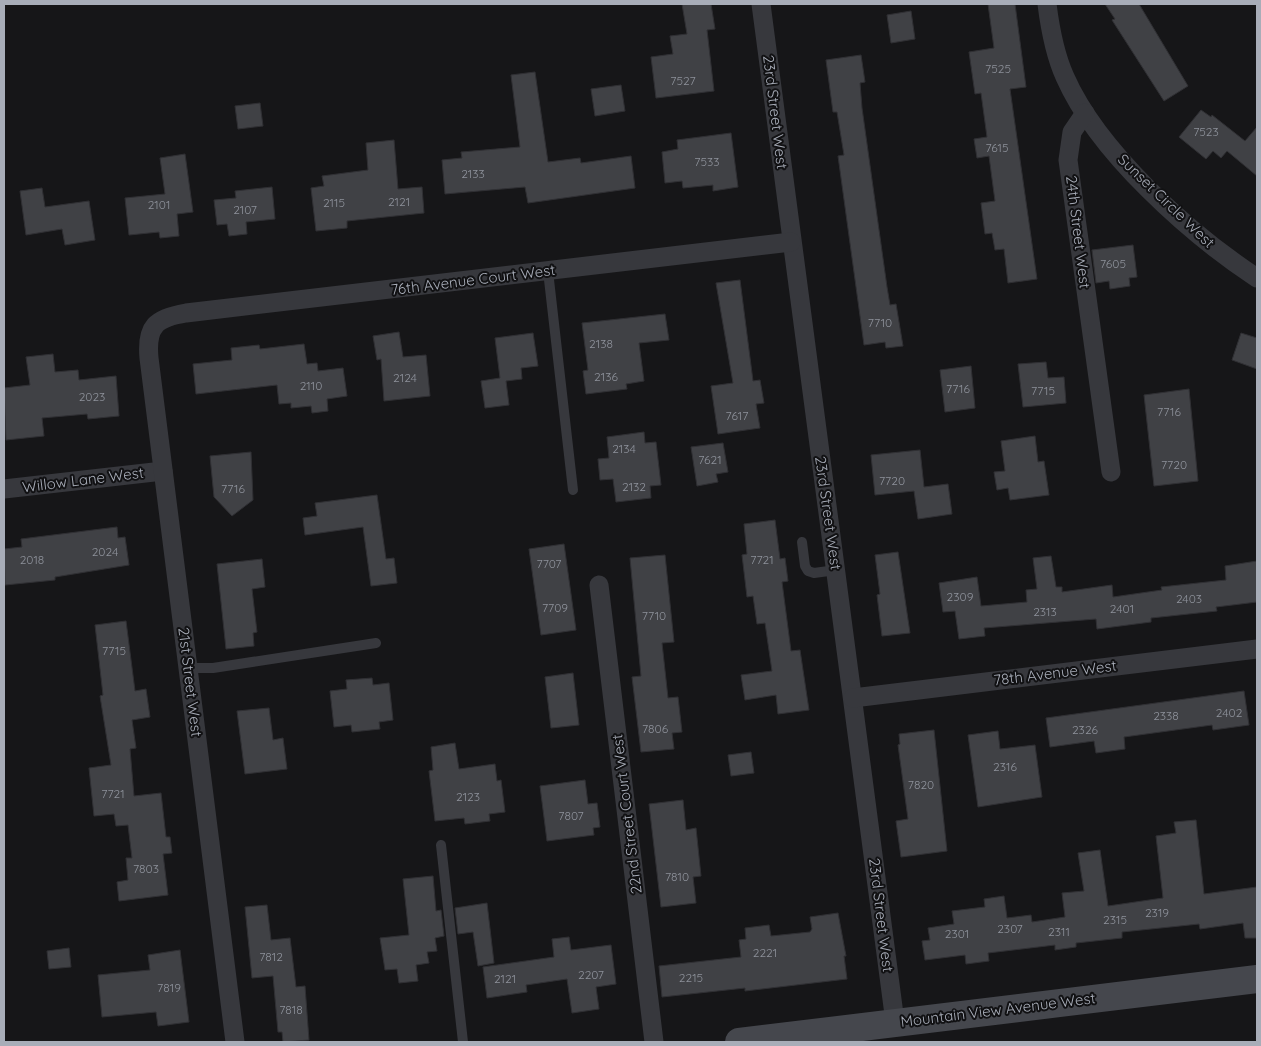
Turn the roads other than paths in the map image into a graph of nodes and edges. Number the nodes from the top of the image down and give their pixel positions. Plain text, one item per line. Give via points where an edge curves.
1 (761, 4) edge
2 (1048, 4) edge
3 (1085, 113) junction
4 (791, 242) junction
5 (548, 271) junction
6 (1257, 278) edge
7 (156, 323) joint
8 (163, 471) junction
9 (1111, 472) dead end
10 (4, 489) edge
11 (574, 490) dead end
12 (802, 542) dead end
13 (836, 570) junction
14 (600, 585) dead end
15 (376, 643) dead end
16 (1257, 649) edge
17 (188, 668) junction
18 (853, 698) junction
19 (441, 845) dead end
20 (1257, 979) edge
21 (895, 1022) junction
22 (235, 1042) edge
23 (463, 1042) edge
24 (654, 1042) edge
25 (739, 1042) edge

1 - 4 street, 23rd Street West
2 - 3 street via 1056,54 1064,76
3 - 6 street, Sunset Circle West via 1122,160 1171,210
3 - 9 street, 24th Street West via 1072,132 1068,160
4 - 5 street, 76th Avenue Court West
4 - 13 street, 23rd Street West
5 - 7 street, 76th Avenue Court West via 186,313
5 - 11 lane
7 - 8 street, 21st Street West via 150,332 148,349
8 - 10 street, Willow Lane West
8 - 17 street, 21st Street West
12 - 13 lane via 808,571
13 - 18 street, 23rd Street West
14 - 24 street, 22nd Street Court West
15 - 17 lane via 213,668
16 - 18 street, 78th Avenue West
17 - 22 street, 21st Street West
18 - 21 street, 23rd Street West
19 - 23 lane
20 - 21 street, Mountain View Avenue West
21 - 25 street, Mountain View Avenue West

